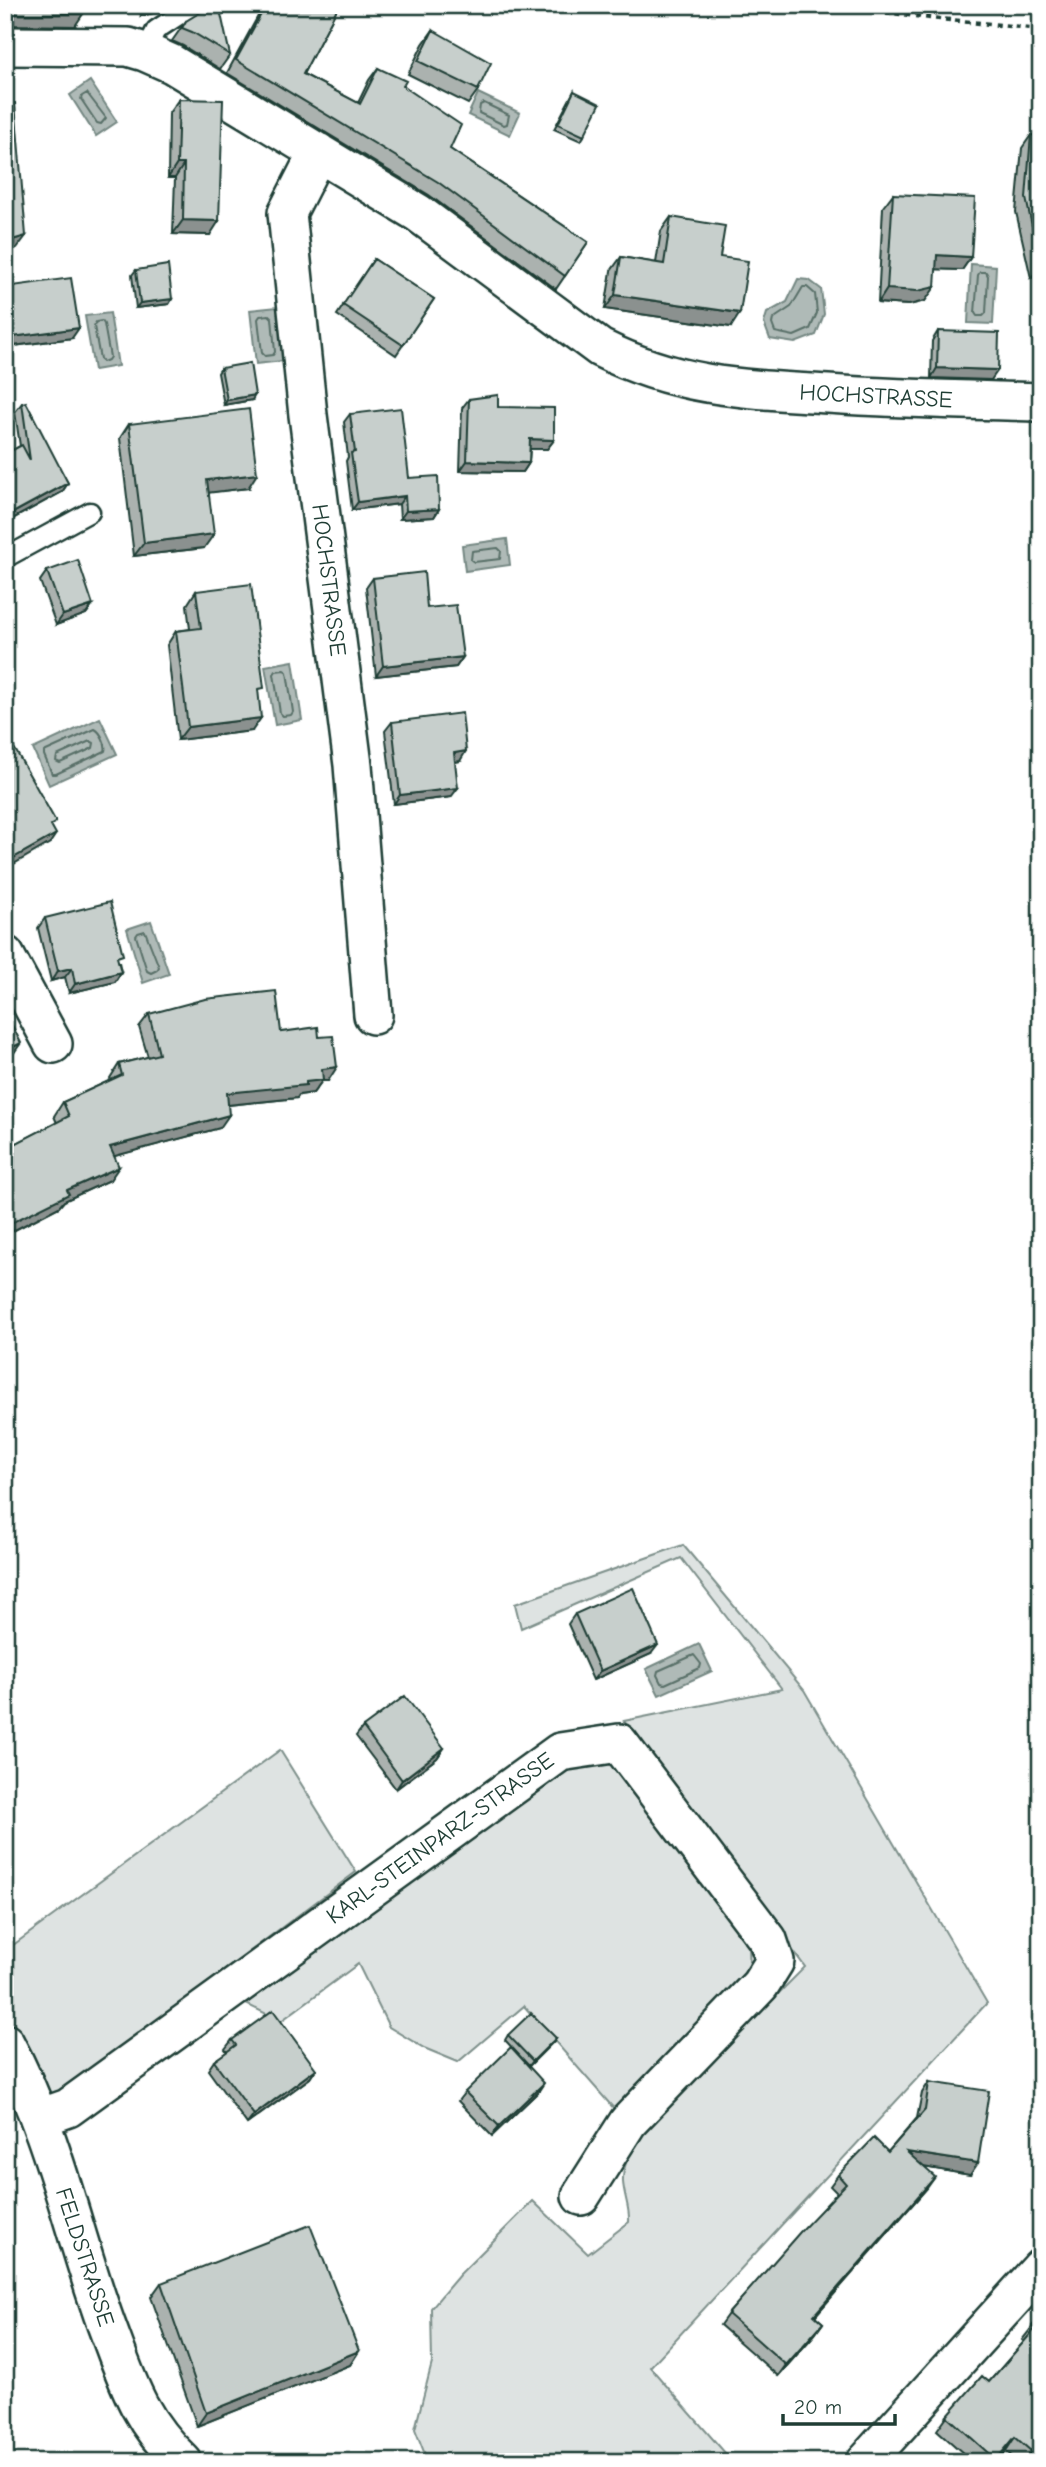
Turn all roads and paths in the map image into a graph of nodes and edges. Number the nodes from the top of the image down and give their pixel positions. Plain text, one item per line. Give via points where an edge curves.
1 (212, 5) edge
2 (836, 5) edge
3 (1041, 29) edge
4 (5, 46) edge
5 (145, 52) junction
6 (318, 152) junction
7 (1041, 402) edge
8 (90, 512) dead end
9 (5, 558) edge
10 (5, 955) edge
11 (373, 1015) dead end
12 (53, 1044) dead end
13 (5, 2043) edge
14 (40, 2118) junction
15 (580, 2196) dead end
16 (1041, 2268) edge
17 (183, 2462) edge
18 (865, 2462) edge

1 - 5 lane via 182,13 156,30
2 - 3 path
4 - 5 street, HOCHSTRASSE via 128,47
5 - 6 street, HOCHSTRASSE
6 - 7 street, HOCHSTRASSE via 418,213 600,348 641,367 696,383 756,390
6 - 11 street, HOCHSTRASSE via 287,214 309,428 353,765
8 - 9 lane
10 - 12 street
13 - 14 street, FELDSTRASSE
14 - 15 street, KARL-STEINPARZ-STRASSE via 68,2108 560,1752 619,1743 768,1940 775,1961 760,1985 628,2122
14 - 17 street, FELDSTRASSE via 124,2373 142,2414
16 - 18 street

